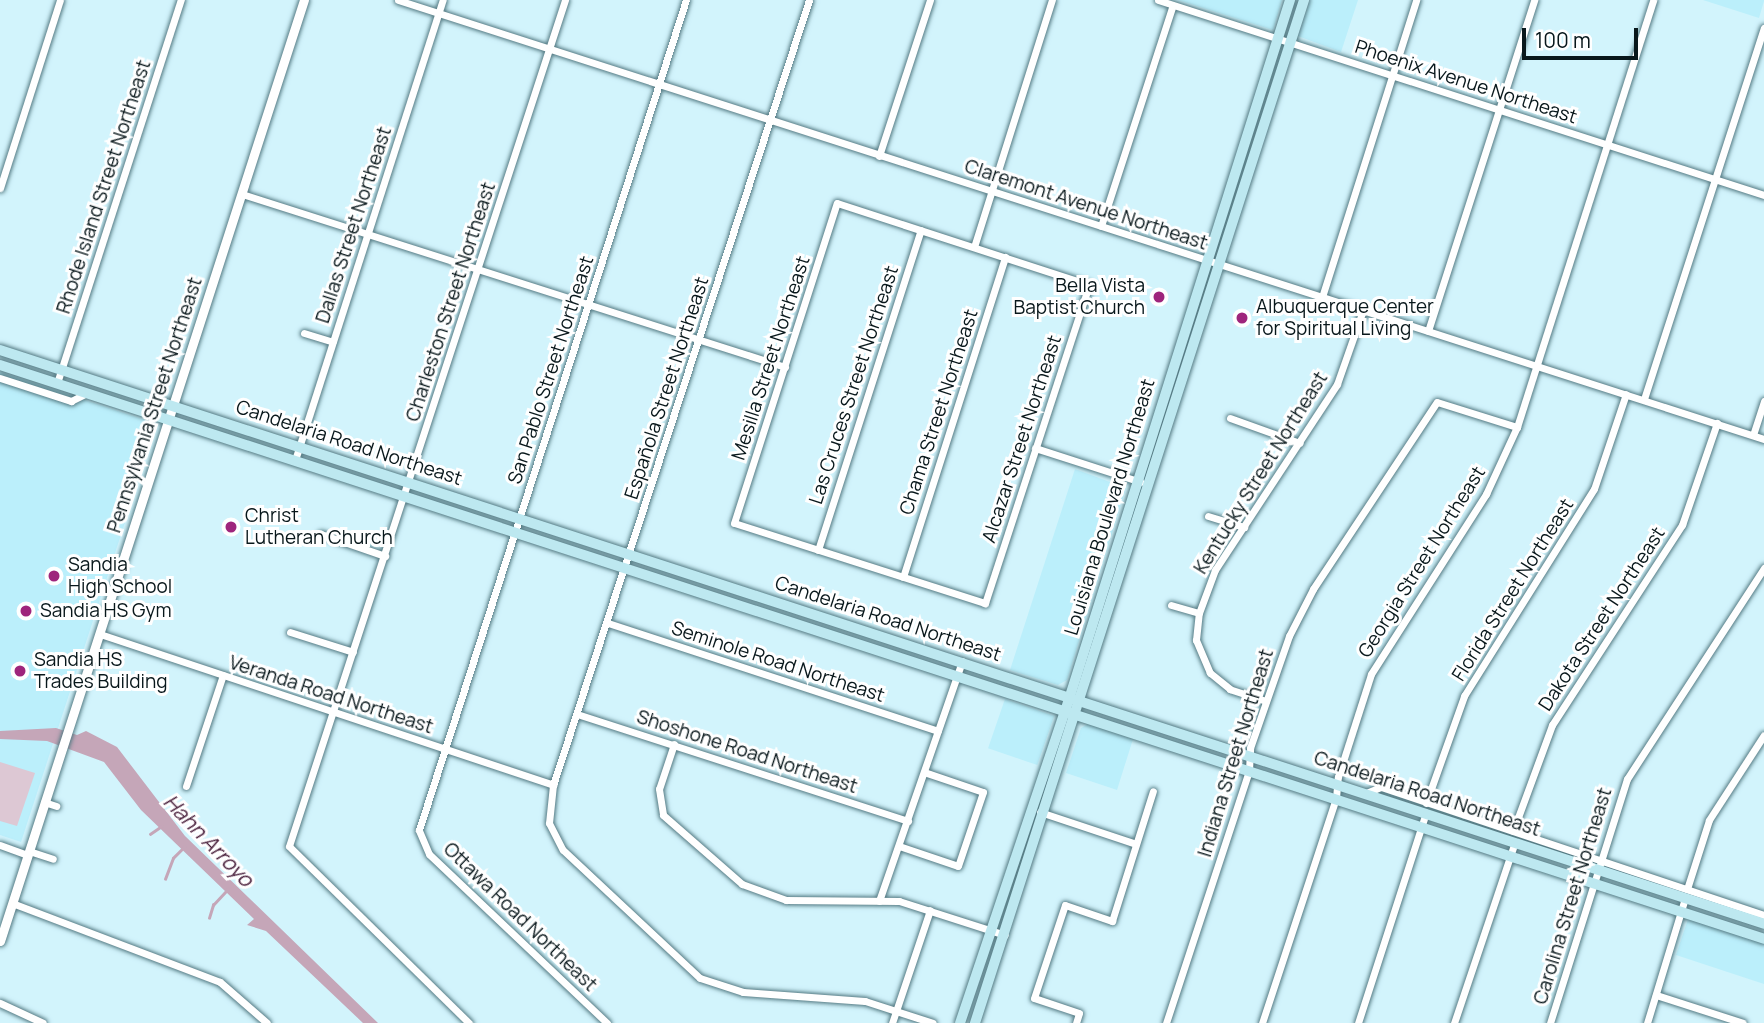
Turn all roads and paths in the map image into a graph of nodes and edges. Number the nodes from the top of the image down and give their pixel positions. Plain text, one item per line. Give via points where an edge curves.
1 (60, 0) edge
2 (181, 0) edge
3 (304, 0) edge
4 (398, 0) edge
5 (443, 0) edge
6 (565, 0) edge
7 (686, 0) edge
8 (808, 0) edge
9 (930, 0) edge
10 (1052, 0) edge
11 (1158, 0) edge
12 (1290, 0) edge
13 (1304, 0) edge
14 (1416, 0) edge
15 (1534, 0) edge
16 (1653, 0) edge
17 (1172, 5) junction
18 (439, 13) junction
19 (1764, 27) edge
20 (1278, 38) junction
21 (1290, 42) junction
22 (549, 49) junction
23 (1392, 75) junction
24 (660, 85) junction
25 (1499, 110) junction
26 (770, 121) junction
27 (1606, 144) junction
28 (879, 156) junction
29 (1716, 179) junction
30 (0, 188) edge
31 (991, 191) junction
32 (242, 194) junction
33 (1764, 195) edge
34 (1101, 226) junction
35 (921, 230) junction
36 (368, 235) junction
37 (974, 247) junction
38 (1005, 257) junction
39 (1207, 260) junction
40 (1220, 264) junction
41 (478, 270) junction
42 (1322, 297) junction
43 (589, 305) junction
44 (1363, 310) junction
45 (1428, 331) junction
46 (304, 333) dead end
47 (699, 341) junction
48 (333, 342) junction
49 (0, 350) edge
50 (0, 365) edge
51 (1536, 366) junction
52 (785, 367) junction
53 (62, 369) junction
54 (0, 378) edge
55 (57, 383) junction
56 (87, 393) junction
57 (1626, 394) junction
58 (1644, 399) junction
59 (1764, 401) edge
60 (174, 405) junction
61 (1230, 418) dead end
62 (169, 420) junction
63 (1717, 423) junction
64 (1517, 427) junction
65 (1753, 435) junction
66 (1764, 439) edge
67 (1300, 443) junction
68 (299, 446) junction
69 (1035, 448) junction
70 (295, 460) junction
71 (1136, 481) junction
72 (410, 482) junction
73 (1149, 485) junction
74 (405, 496) junction
75 (1208, 516) dead end
76 (520, 517) junction
77 (1244, 527) junction
78 (516, 532) junction
79 (321, 534) dead end
80 (818, 550) junction
81 (631, 554) junction
82 (385, 556) junction
83 (626, 567) junction
84 (1764, 568) edge
85 (903, 577) junction
86 (1171, 605) dead end
87 (1199, 614) junction
88 (608, 623) junction
89 (290, 632) dead end
90 (100, 634) junction
91 (352, 652) junction
92 (962, 661) junction
93 (957, 675) junction
94 (223, 676) junction
95 (1070, 696) junction
96 (1082, 700) junction
97 (1266, 701) junction
98 (1066, 710) junction
99 (334, 711) junction
100 (1077, 713) junction
101 (577, 714) junction
102 (938, 731) junction
103 (1764, 735) edge
104 (674, 744) junction
105 (444, 749) junction
106 (1248, 754) junction
107 (1249, 770) junction
108 (924, 772) junction
109 (1337, 783) junction
110 (554, 785) junction
111 (186, 786) dead end
112 (1153, 791) dead end
113 (1336, 798) junction
114 (44, 802) junction
115 (56, 806) dead end
116 (1426, 808) junction
117 (1033, 810) junction
118 (1046, 814) junction
119 (908, 821) junction
120 (1423, 827) junction
121 (1514, 836) junction
122 (1136, 844) junction
123 (0, 845) edge
124 (899, 846) junction
125 (28, 853) junction
126 (1511, 855) junction
127 (53, 859) dead end
128 (1597, 864) junction
129 (1597, 884) junction
130 (1686, 893) junction
131 (879, 901) junction
132 (12, 904) junction
133 (930, 910) junction
134 (1684, 912) junction
135 (1764, 915) edge
136 (1764, 924) edge
137 (992, 931) junction
138 (1005, 936) junction
139 (1764, 939) edge
140 (0, 940) edge
141 (1656, 995) junction
142 (0, 1003) edge
143 (896, 1011) junction
144 (43, 1023) edge
145 (267, 1023) edge
146 (469, 1023) edge
147 (607, 1023) edge
148 (892, 1023) edge
149 (933, 1023) edge
150 (960, 1023) edge
151 (975, 1023) edge
152 (1076, 1023) edge
153 (1166, 1023) edge
154 (1262, 1023) edge
155 (1358, 1023) edge
156 (1454, 1023) edge
157 (1550, 1023) edge
158 (1647, 1023) edge
159 (1743, 1023) edge

1 - 30 street
2 - 53 street, Rhode Island Street Northeast
3 - 32 street, Pennsylvania Street Northeast
4 - 18 street, Claremont Avenue Northeast
5 - 18 street, Dallas Street Northeast
6 - 22 street, Charleston Street Northeast
7 - 24 street, San Pablo Street Northeast
8 - 26 street, Española Street Northeast
9 - 28 street
10 - 31 street
11 - 17 street, Phoenix Avenue Northeast
12 - 20 main road, Louisiana Boulevard Northeast
13 - 21 main road, Louisiana Boulevard Northeast
14 - 23 street
15 - 25 street
16 - 27 street, Georgia Street Northeast
17 - 20 street, Phoenix Avenue Northeast
17 - 34 street
18 - 22 street, Claremont Avenue Northeast
18 - 36 street, Dallas Street Northeast
19 - 29 street
20 - 21 street, Phoenix Avenue Northeast
20 - 39 main road, Louisiana Boulevard Northeast
21 - 23 street, Phoenix Avenue Northeast
21 - 40 main road, Louisiana Boulevard Northeast
22 - 24 street, Claremont Avenue Northeast
22 - 41 street, Charleston Street Northeast
23 - 25 street, Phoenix Avenue Northeast
23 - 42 street
24 - 26 street, Claremont Avenue Northeast
24 - 43 street, San Pablo Street Northeast
25 - 27 street, Phoenix Avenue Northeast
25 - 45 street
26 - 28 street, Claremont Avenue Northeast
26 - 47 street, Española Street Northeast
27 - 29 street, Phoenix Avenue Northeast
27 - 51 street, Georgia Street Northeast
28 - 31 street, Claremont Avenue Northeast
29 - 33 street, Phoenix Avenue Northeast
29 - 58 street
31 - 34 street, Claremont Avenue Northeast
31 - 37 street
32 - 36 street
32 - 60 street, Pennsylvania Street Northeast
34 - 39 street, Claremont Avenue Northeast
35 - 37 street
35 - 52 street, Mesilla Street Northeast via 838,204
35 - 80 street, Las Cruces Street Northeast
36 - 41 street
36 - 48 street, Dallas Street Northeast
37 - 38 street
38 - 69 street, Alcazar Street Northeast via 1088,285
38 - 85 street, Chama Street Northeast
39 - 40 street, Claremont Avenue Northeast
39 - 71 main road, Louisiana Boulevard Northeast
40 - 42 street, Claremont Avenue Northeast
40 - 73 main road, Louisiana Boulevard Northeast
41 - 43 street
41 - 72 street, Charleston Street Northeast
42 - 44 street, Claremont Avenue Northeast
43 - 47 street
43 - 76 street, San Pablo Street Northeast
44 - 45 street, Claremont Avenue Northeast
44 - 67 street, Kentucky Street Northeast via 1337,384
45 - 51 street, Claremont Avenue Northeast
46 - 48 street
47 - 52 street
47 - 81 street, Española Street Northeast
48 - 68 street, Dallas Street Northeast
49 - 53 main road, Candelaria Road Northeast
50 - 55 main road, Candelaria Road Northeast
51 - 57 street, Claremont Avenue Northeast
51 - 64 street, Georgia Street Northeast
52 - 80 street, Mesilla Street Northeast via 734,523
53 - 55 street, Rhode Island Street Northeast
53 - 60 main road, Candelaria Road Northeast
54 - 56 street via 71,401
55 - 56 main road, Candelaria Road Northeast
56 - 62 main road, Candelaria Road Northeast
57 - 58 street, Claremont Avenue Northeast
57 - 116 street, Florida Street Northeast via 1594,489 1464,696
58 - 63 street, Claremont Avenue Northeast
59 - 65 street
60 - 62 street, Pennsylvania Street Northeast
60 - 68 main road, Candelaria Road Northeast
61 - 67 street
62 - 70 main road, Candelaria Road Northeast
62 - 90 street, Pennsylvania Street Northeast
63 - 65 street, Claremont Avenue Northeast
63 - 121 street, Dakota Street Northeast via 1682,525 1552,725
64 - 97 street, Indiana Street Northeast via 1437,402 1313,589 1289,636
64 - 109 street, Georgia Street Northeast via 1486,494 1371,674
65 - 66 street, Claremont Avenue Northeast
67 - 77 street, Kentucky Street Northeast
68 - 70 street, Dallas Street Northeast
68 - 72 main road, Candelaria Road Northeast
69 - 71 street
69 - 85 street, Alcazar Street Northeast via 985,603
70 - 74 main road, Candelaria Road Northeast
71 - 73 street
71 - 95 main road, Louisiana Boulevard Northeast
72 - 74 street, Charleston Street Northeast
72 - 76 main road, Candelaria Road Northeast
73 - 96 main road, Louisiana Boulevard Northeast
74 - 78 main road, Candelaria Road Northeast
74 - 82 street, Charleston Street Northeast
75 - 77 street
76 - 78 street, San Pablo Street Northeast
76 - 81 main road, Candelaria Road Northeast
77 - 87 street, Kentucky Street Northeast via 1215,570
78 - 83 main road, Candelaria Road Northeast
78 - 105 street, San Pablo Street Northeast
79 - 82 street
80 - 85 street
81 - 83 street, Española Street Northeast
81 - 92 main road, Candelaria Road Northeast
82 - 91 street, Charleston Street Northeast
83 - 88 street, Española Street Northeast
83 - 93 main road, Candelaria Road Northeast
84 - 128 street, Carolina Street Northeast via 1636,762
86 - 87 street
87 - 97 street, Kentucky Street Northeast via 1196,640 1210,673 1230,689
88 - 101 street, Española Street Northeast
88 - 102 street, Seminole Road Northeast
89 - 91 street
90 - 94 street, Veranda Road Northeast
90 - 114 street, Pennsylvania Street Northeast
91 - 99 street, Charleston Street Northeast
92 - 93 street
92 - 95 main road, Candelaria Road Northeast
93 - 98 main road, Candelaria Road Northeast
93 - 102 street
94 - 99 street, Veranda Road Northeast
94 - 111 street
95 - 96 main road, Candelaria Road Northeast
95 - 98 main road, Louisiana Boulevard Northeast
96 - 100 main road, Louisiana Boulevard Northeast
96 - 106 main road, Candelaria Road Northeast
97 - 106 street, Indiana Street Northeast
98 - 100 main road, Candelaria Road Northeast
98 - 117 main road, Louisiana Boulevard Northeast
99 - 105 street, Veranda Road Northeast
99 - 146 street, Charleston Street Northeast via 290,839 291,853
100 - 107 main road, Candelaria Road Northeast
100 - 118 main road, Louisiana Boulevard Northeast
101 - 104 street, Shoshone Road Northeast
101 - 110 street, Española Street Northeast
102 - 108 street
103 - 130 street via 1709,820
104 - 119 street, Shoshone Road Northeast
104 - 131 street via 659,789 663,815 720,869 770,897
105 - 110 street, Veranda Road Northeast
105 - 147 street, Ottawa Road Northeast via 421,818 420,840 429,854
106 - 107 street, Indiana Street Northeast
106 - 109 main road, Candelaria Road Northeast
107 - 113 main road, Candelaria Road Northeast
107 - 153 street, Indiana Street Northeast
108 - 119 street
108 - 124 street via 984,792 958,866
109 - 113 street, Georgia Street Northeast
109 - 116 main road, Candelaria Road Northeast
110 - 143 street, Española Street Northeast via 549,823 554,838 700,978 743,992 850,998
112 - 122 street
113 - 120 main road, Candelaria Road Northeast
113 - 154 street, Georgia Street Northeast
114 - 115 street
114 - 125 street, Pennsylvania Street Northeast
116 - 120 street, Florida Street Northeast
116 - 121 main road, Candelaria Road Northeast
117 - 118 street
117 - 137 main road, Louisiana Boulevard Northeast
118 - 122 street
118 - 138 main road, Louisiana Boulevard Northeast
119 - 124 street
120 - 126 main road, Candelaria Road Northeast
120 - 155 street, Florida Street Northeast
121 - 126 street, Dakota Street Northeast
121 - 128 main road, Candelaria Road Northeast
122 - 152 street via 1112,921 1065,905 1034,998 1079,1013
123 - 125 street
124 - 131 street
125 - 127 street
125 - 132 street, Pennsylvania Street Northeast
126 - 129 main road, Candelaria Road Northeast
126 - 156 street, Dakota Street Northeast
128 - 129 street, Carolina Street Northeast
128 - 130 main road, Candelaria Road Northeast
129 - 134 main road, Candelaria Road Northeast
129 - 157 street, Carolina Street Northeast
130 - 134 street
130 - 135 street
130 - 136 main road, Candelaria Road Northeast
131 - 133 street
132 - 140 street, Pennsylvania Street Northeast
132 - 145 street via 220,982
133 - 137 street
133 - 143 street
134 - 139 main road, Candelaria Road Northeast
134 - 141 street
137 - 138 street
137 - 150 main road, Louisiana Boulevard Northeast
138 - 151 main road, Louisiana Boulevard Northeast
141 - 158 street
141 - 159 street
142 - 144 street
143 - 148 street
143 - 149 street, Española Street Northeast

